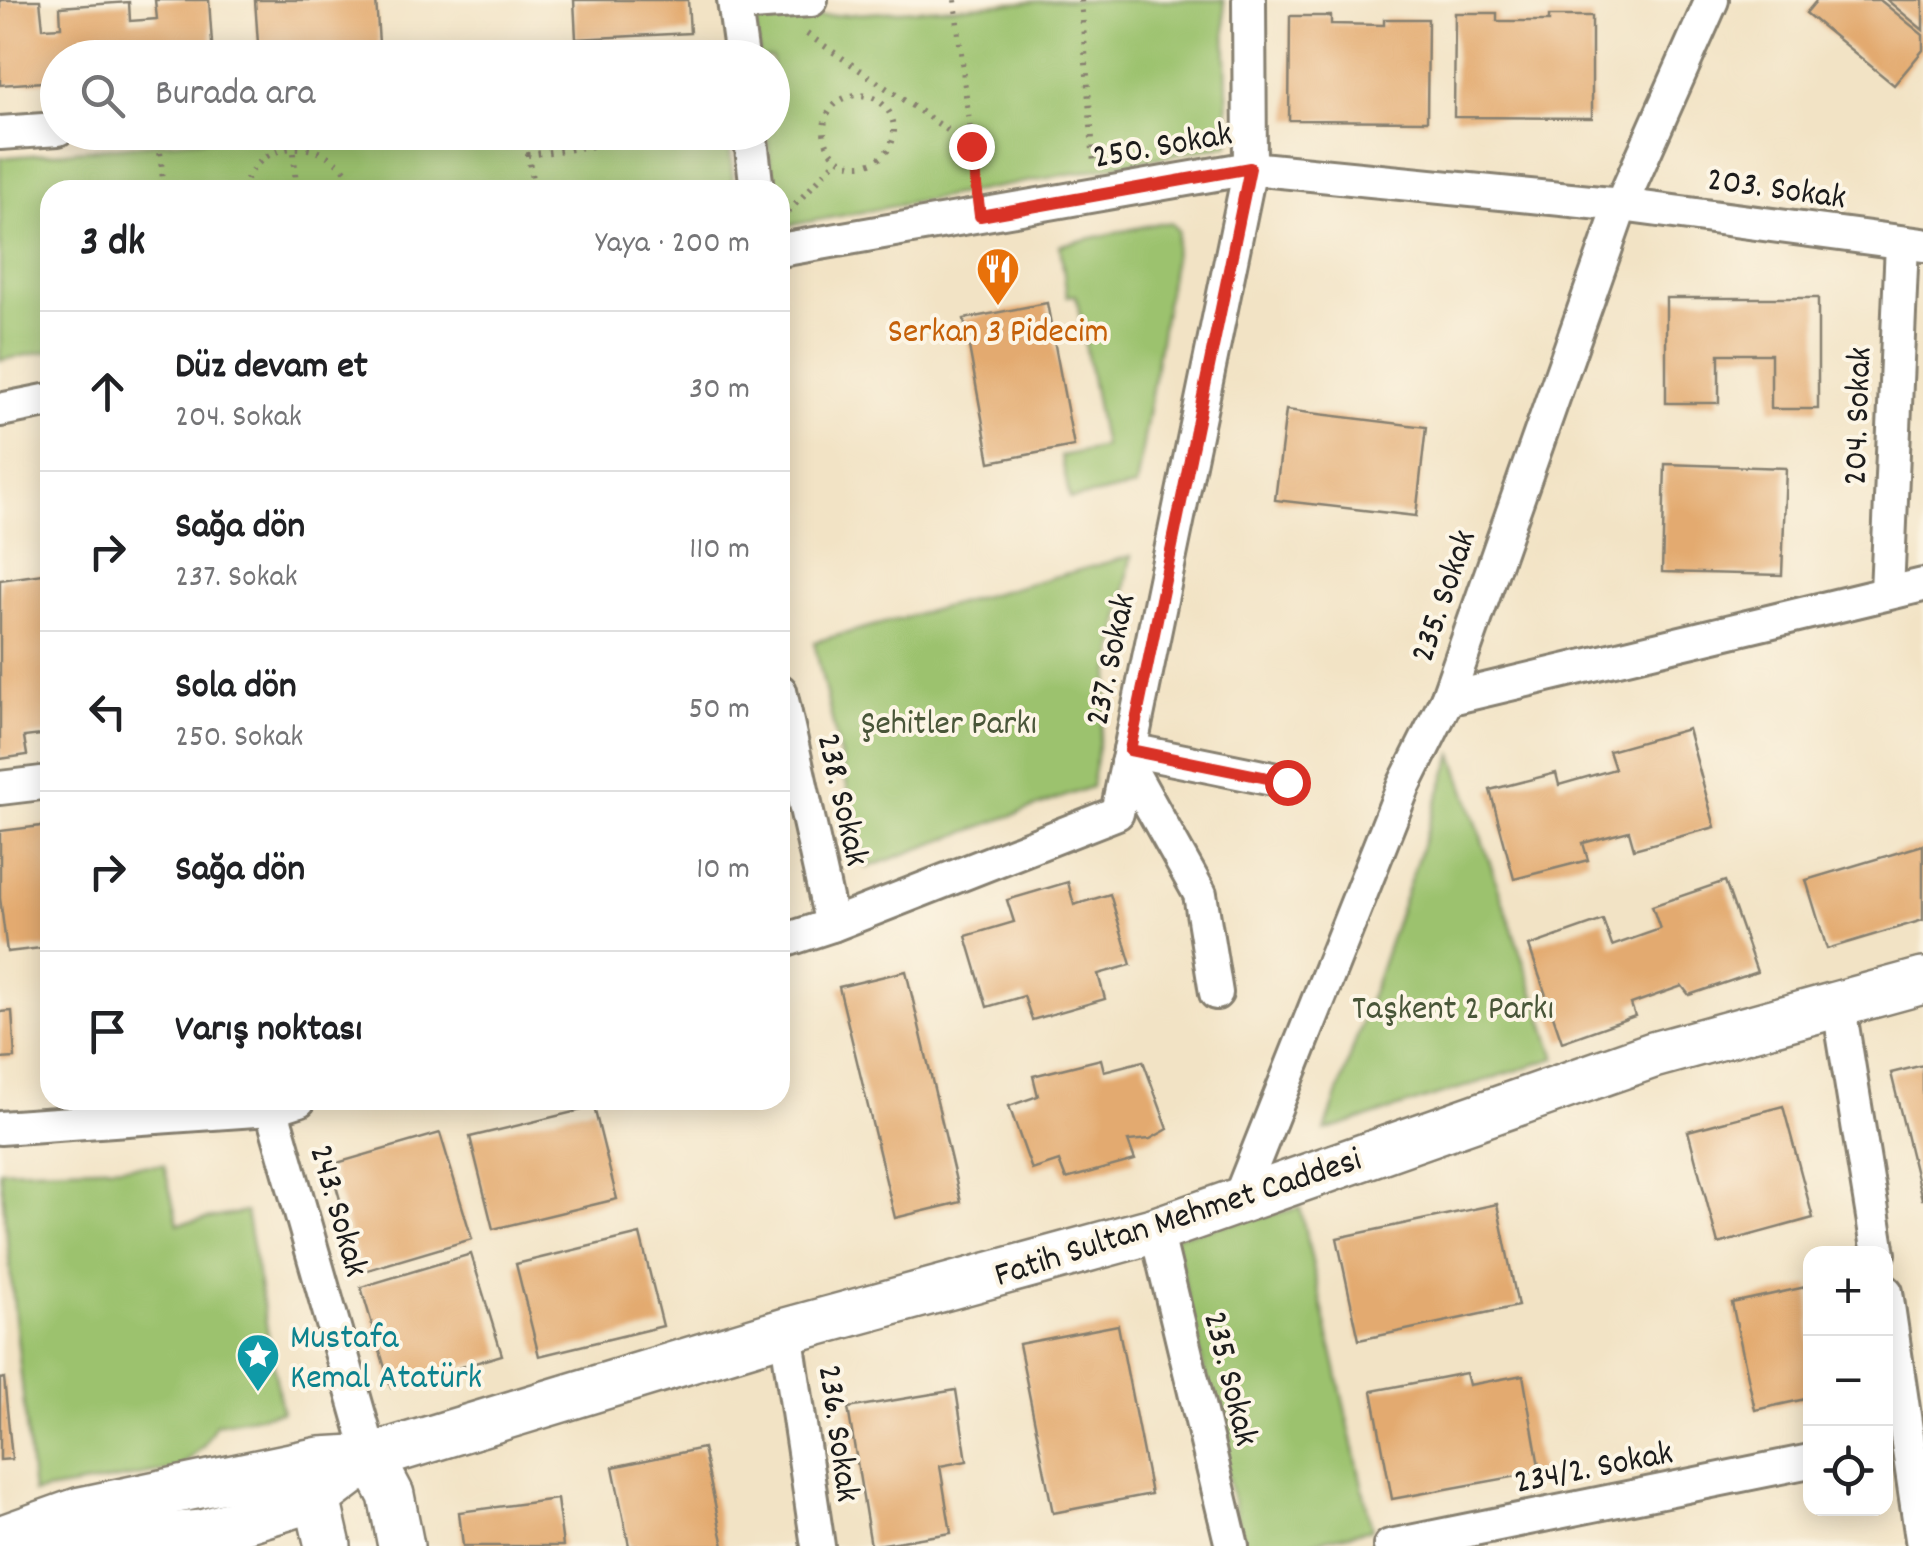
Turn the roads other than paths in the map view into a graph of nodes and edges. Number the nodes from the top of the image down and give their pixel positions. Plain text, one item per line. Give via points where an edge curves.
1 (811, 0) edge
2 (1249, 0) edge
3 (744, 3) edge
4 (1712, 4) edge
5 (743, 40) edge
6 (40, 130) edge
7 (0, 133) edge
8 (752, 150) edge
9 (1250, 168) junction
10 (755, 180) edge
11 (1621, 206) junction
12 (1912, 244) edge
13 (790, 248) edge
14 (40, 402) edge
15 (0, 410) edge
16 (1923, 585) edge
17 (1887, 592) junction
18 (1447, 699) junction
19 (790, 736) edge
20 (1129, 756) junction
21 (1287, 782) dead end
22 (40, 783) edge
23 (0, 788) edge
24 (832, 925) junction
25 (790, 939) edge
26 (1923, 981) edge
27 (1216, 993) dead end
28 (1839, 1006) junction
29 (202, 1110) edge
30 (282, 1110) edge
31 (0, 1128) edge
32 (1239, 1199) junction
33 (1156, 1230) junction
34 (1878, 1246) edge
35 (786, 1331) junction
36 (1889, 1336) edge
37 (1897, 1442) edge
38 (371, 1457) junction
39 (1803, 1462) edge
40 (318, 1498) junction
41 (0, 1538) edge
42 (44, 1546) edge
43 (328, 1546) edge
44 (400, 1546) edge
45 (818, 1546) edge
46 (1232, 1546) edge
47 (1390, 1546) edge
48 (1922, 1546) edge

1 - 3 street
2 - 9 street, 237. Sokak
3 - 5 street
4 - 11 street, 235. Sokak
6 - 7 street
8 - 10 street
9 - 11 street, 250. Sokak
9 - 13 street, 250. Sokak
9 - 20 street, 237. Sokak
11 - 12 street, 203. Sokak
11 - 18 street, 235. Sokak
12 - 17 street, 204. Sokak
14 - 15 street
16 - 17 street
17 - 18 street
18 - 32 street, 235. Sokak via 1397,803
19 - 24 street, 238. Sokak
20 - 21 street
20 - 24 street, 237. Sokak via 1117,813
20 - 27 street via 1200,894
22 - 23 street
24 - 25 street, 237. Sokak
26 - 28 main road, Fatih Sultan Mehmet Caddesi
28 - 32 main road, Fatih Sultan Mehmet Caddesi via 1653,1056
28 - 34 street
29 - 31 street
30 - 38 street, 243. Sokak
32 - 33 main road, Fatih Sultan Mehmet Caddesi
33 - 35 main road, Fatih Sultan Mehmet Caddesi
33 - 46 street, 235. Sokak
35 - 38 main road, Fatih Sultan Mehmet Caddesi
35 - 45 street, 236. Sokak
36 - 37 street
37 - 48 street
38 - 40 main road
38 - 41 main road via 320,1460 81,1510
38 - 44 main road via 391,1494
39 - 47 street, 234/2. Sokak
40 - 42 main road via 202,1534
40 - 43 main road

